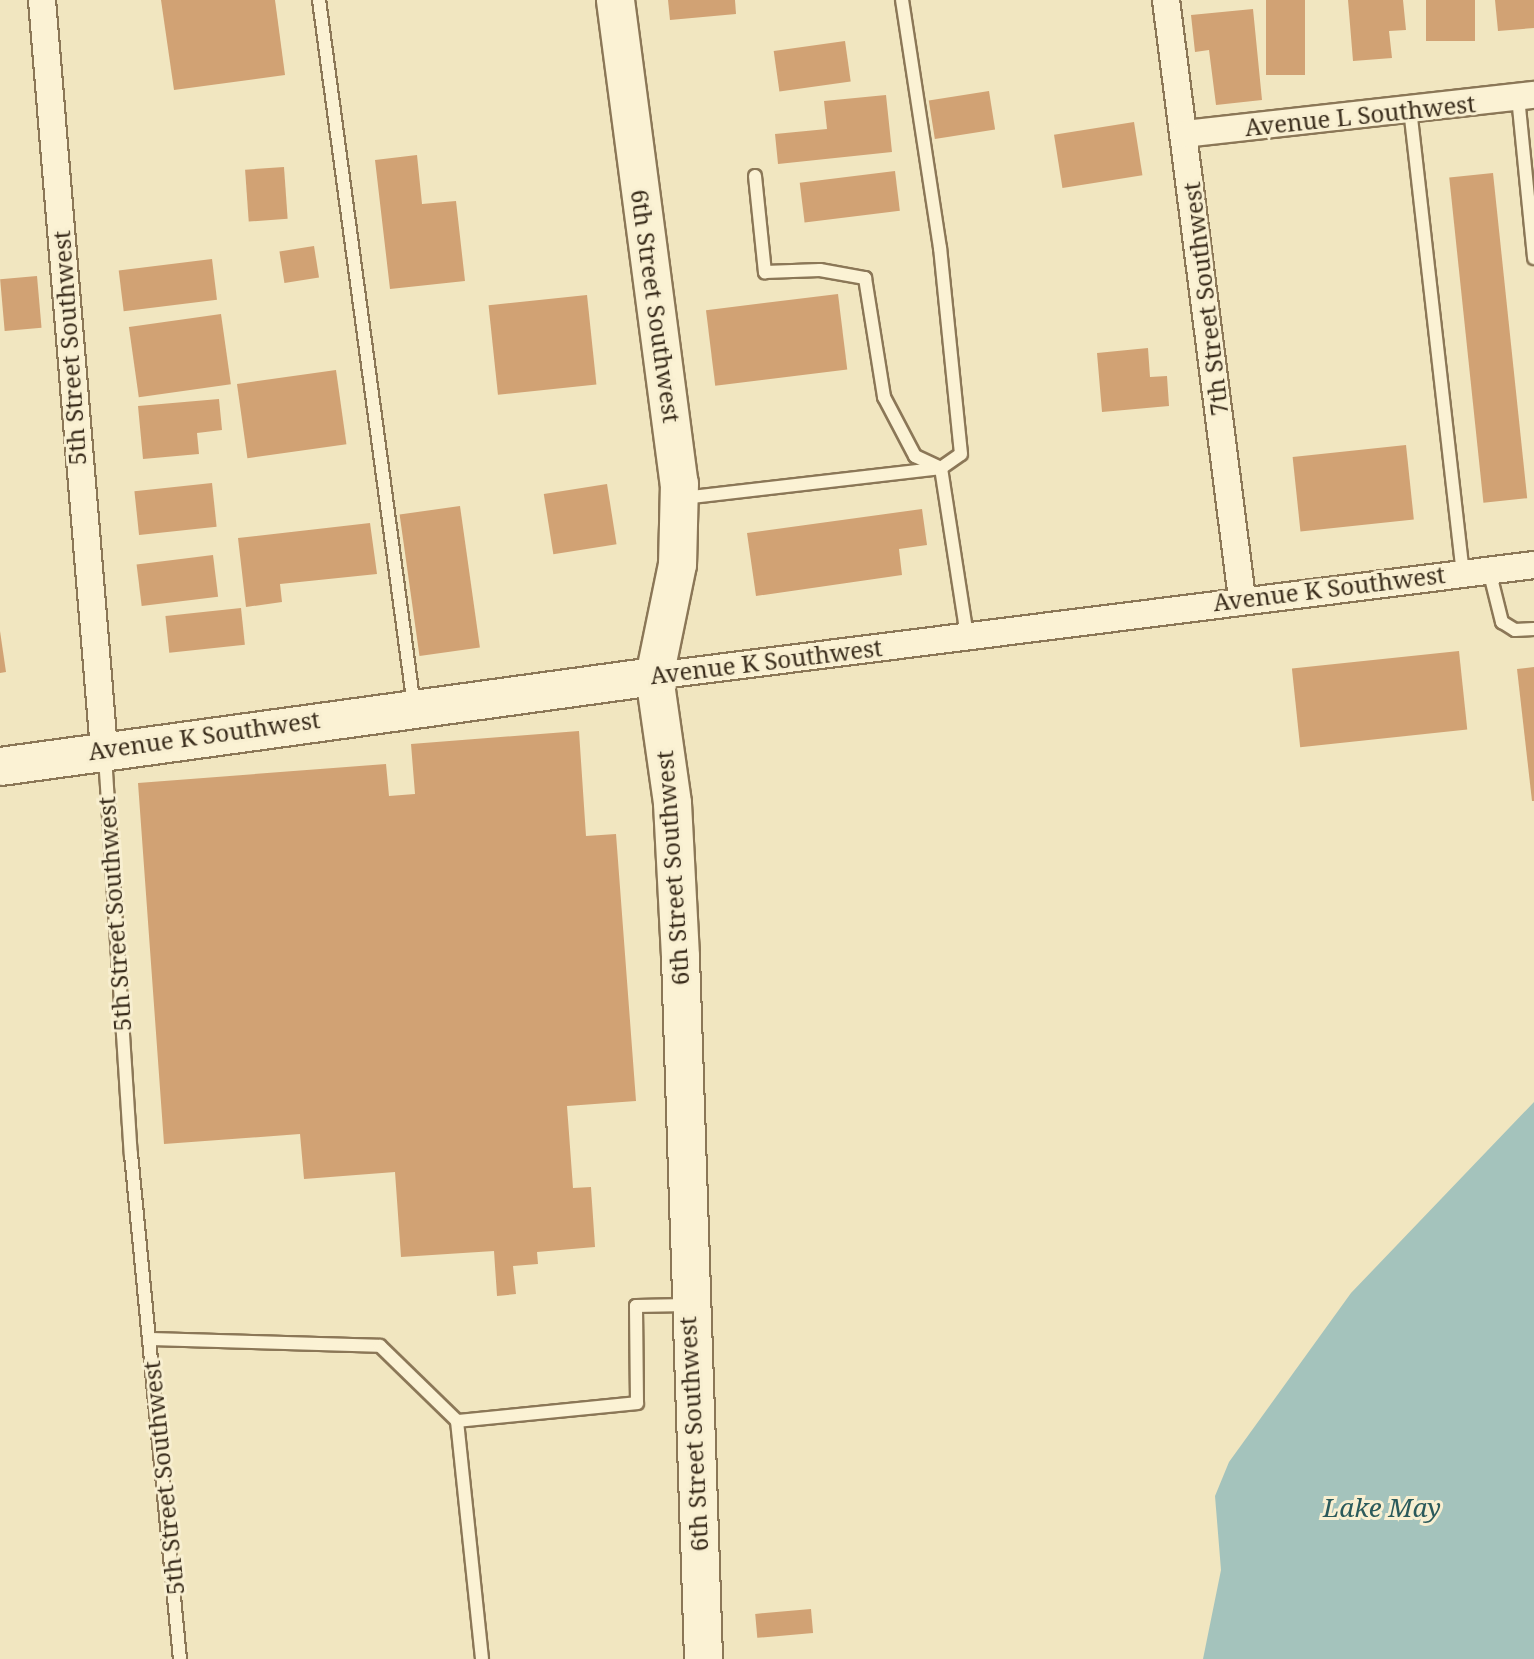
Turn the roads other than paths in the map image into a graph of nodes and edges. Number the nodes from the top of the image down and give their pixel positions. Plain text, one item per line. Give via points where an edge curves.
1 (42, 0) edge
2 (319, 0) edge
3 (615, 0) edge
4 (902, 0) edge
5 (1166, 0) edge
6 (1526, 96) edge
7 (1410, 109) junction
8 (1185, 134) junction
9 (755, 176) dead end
10 (1534, 258) edge
11 (941, 468) junction
12 (680, 498) junction
13 (1534, 565) edge
14 (1489, 570) junction
15 (1462, 571) junction
16 (1242, 598) junction
17 (1534, 629) edge
18 (967, 635) junction
19 (654, 676) junction
20 (414, 706) junction
21 (104, 749) junction
22 (0, 766) edge
23 (687, 1306) junction
24 (149, 1339) junction
25 (457, 1420) junction
26 (180, 1659) edge
27 (482, 1659) edge
28 (703, 1659) edge

1 - 21 street, 5th Street Southwest
2 - 20 lane
3 - 12 street, 6th Street Southwest
4 - 11 lane via 962,438 961,454
5 - 8 street, 7th Street Southwest
6 - 7 street, Avenue L Southwest
6 - 10 lane
7 - 8 street, Avenue L Southwest
7 - 15 lane
8 - 16 street, 7th Street Southwest
9 - 11 lane via 765,272 820,270 865,278 884,397 915,456
11 - 12 lane
11 - 18 lane
12 - 19 street, 6th Street Southwest via 677,564
13 - 14 street, Avenue K Southwest
14 - 15 street, Avenue K Southwest
14 - 17 lane via 1502,622 1515,630
15 - 16 street, Avenue K Southwest
16 - 18 street, Avenue K Southwest
18 - 19 street, Avenue K Southwest
19 - 20 street, Avenue K Southwest
19 - 23 street, 6th Street Southwest via 672,803
20 - 21 street, Avenue K Southwest
21 - 22 street, Avenue K Southwest
21 - 24 lane, 5th Street Southwest
23 - 25 lane via 636,1306 637,1403
23 - 28 street, 6th Street Southwest
24 - 25 lane via 380,1346
24 - 26 lane, 5th Street Southwest
25 - 27 lane

